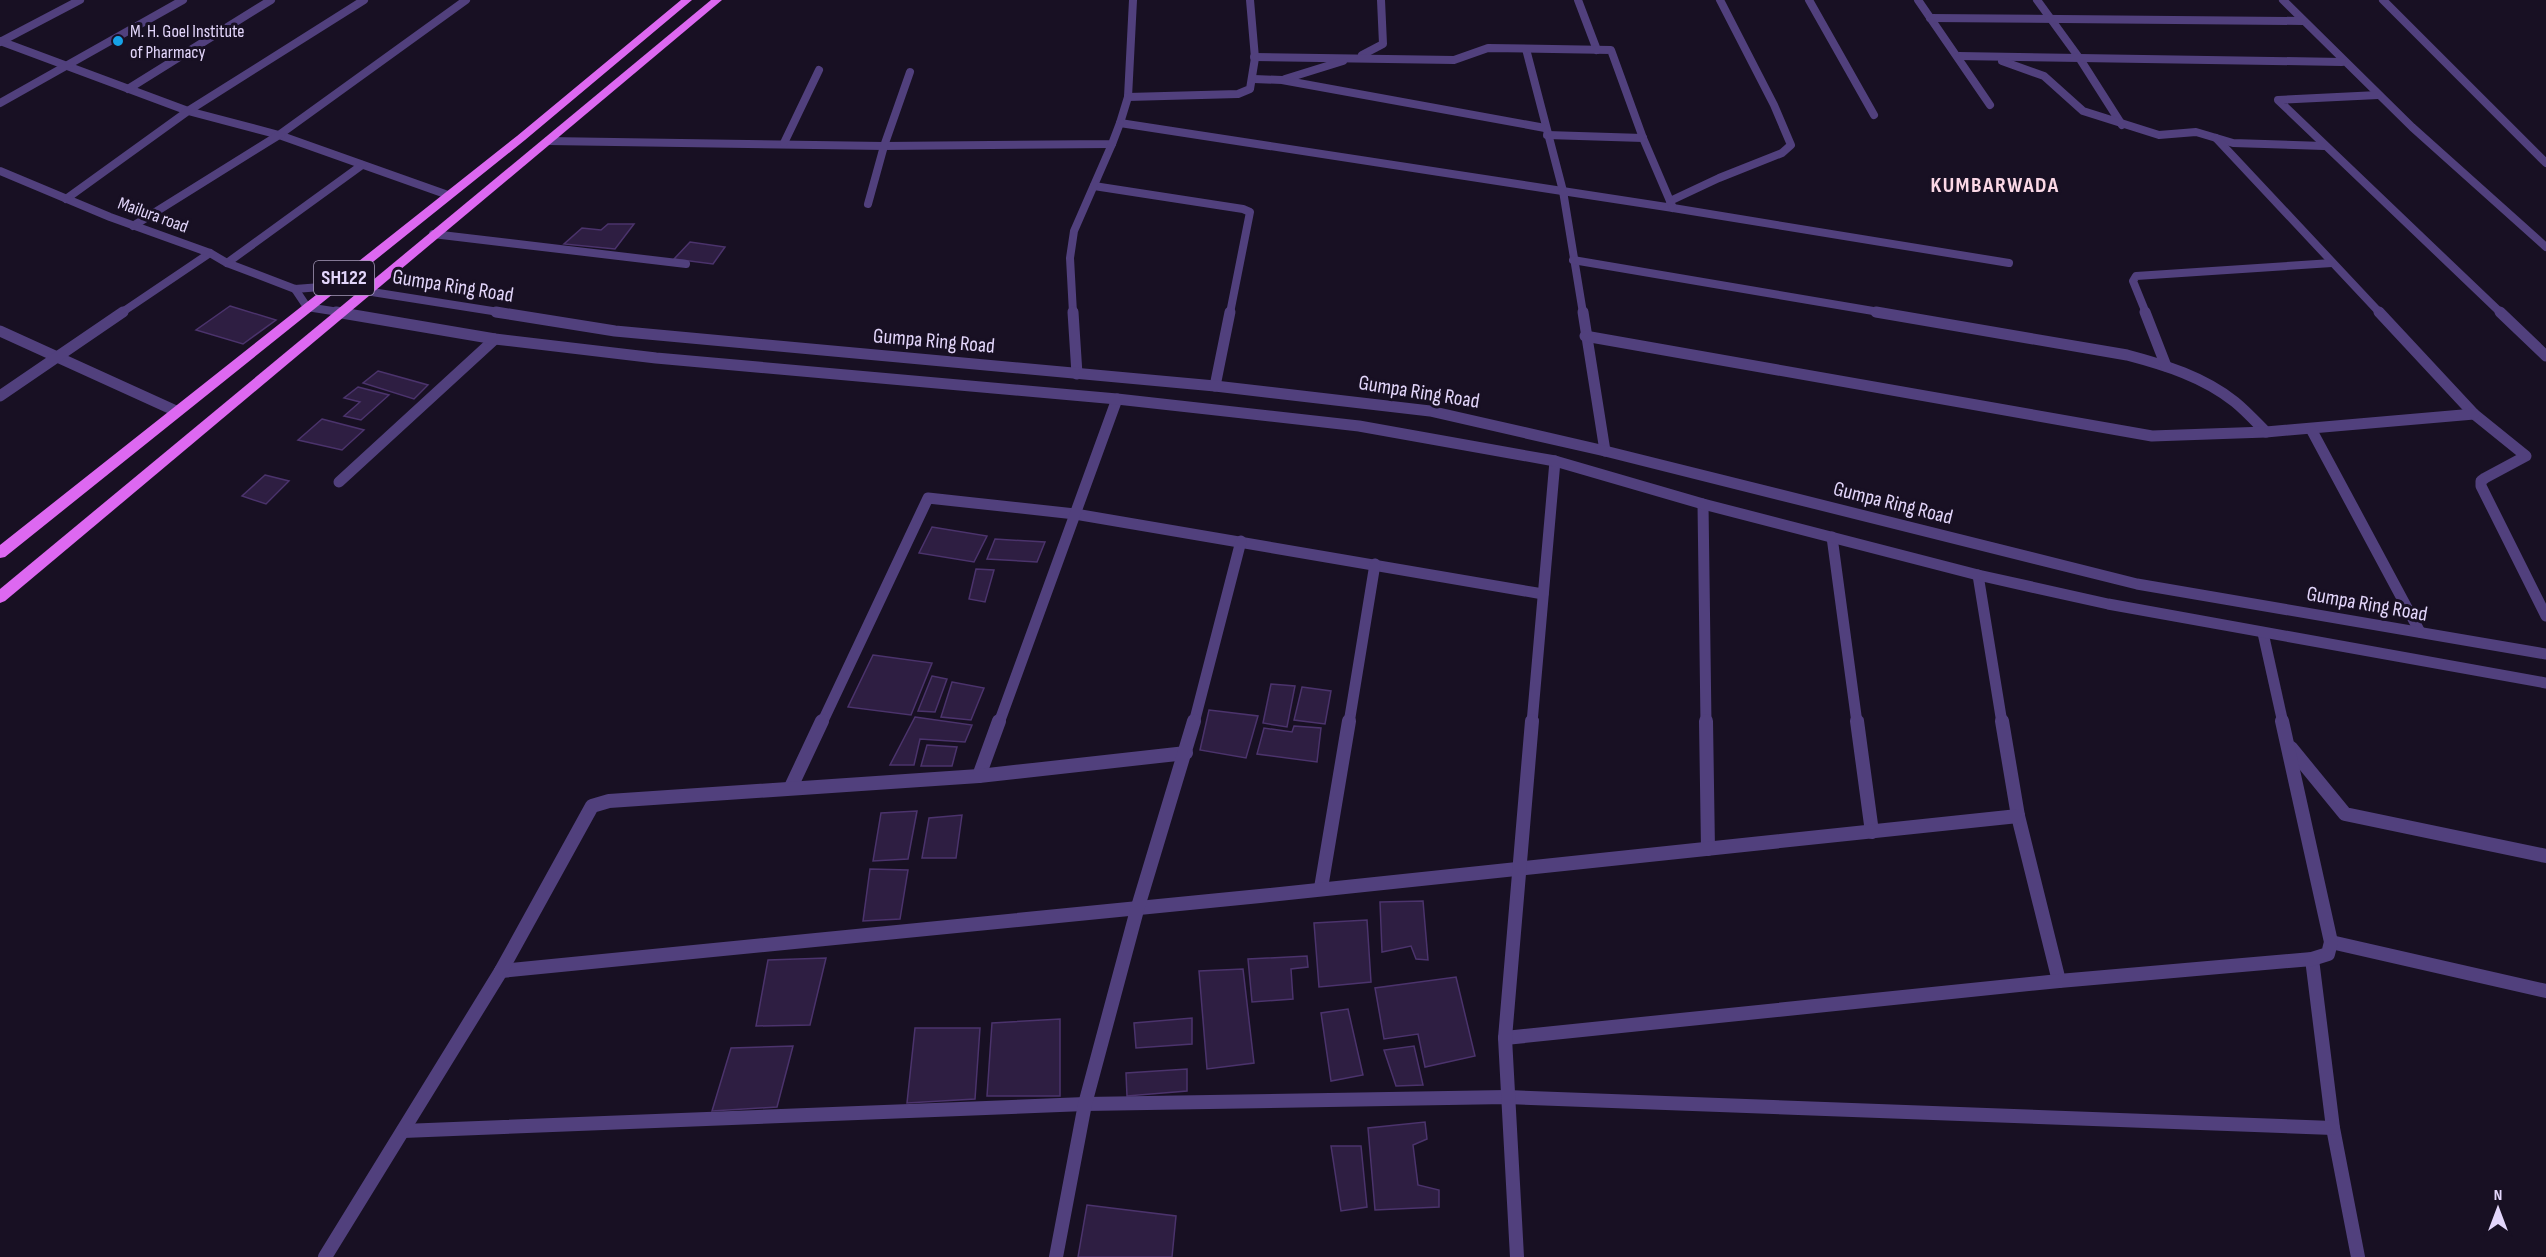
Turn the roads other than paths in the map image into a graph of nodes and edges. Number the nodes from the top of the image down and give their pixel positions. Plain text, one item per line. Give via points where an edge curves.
1 (80, 0) edge
2 (183, 0) edge
3 (271, 0) edge
4 (364, 0) edge
5 (466, 0) edge
6 (687, 0) edge
7 (717, 0) edge
8 (1133, 0) edge
9 (1250, 0) edge
10 (1381, 0) edge
11 (1578, 0) edge
12 (1720, 0) edge
13 (1809, 0) edge
14 (1918, 0) edge
15 (2037, 0) edge
16 (2283, 0) edge
17 (2383, 0) edge
18 (1930, 18) junction
19 (2052, 20) junction
20 (2303, 21) junction
21 (0, 42) edge
22 (1526, 49) junction
23 (1597, 50) junction
24 (1959, 56) junction
25 (1254, 57) junction
26 (1357, 57) junction
27 (1989, 57) junction
28 (2080, 59) junction
29 (2342, 62) junction
30 (67, 66) junction
31 (819, 70) dead end
32 (910, 72) dead end
33 (1254, 79) junction
34 (1282, 80) junction
35 (128, 89) junction
36 (2378, 95) junction
37 (1128, 97) junction
38 (0, 103) edge
39 (1990, 105) dead end
40 (188, 111) junction
41 (1874, 115) dead end
42 (1120, 123) junction
43 (2122, 125) junction
44 (1546, 131) junction
45 (279, 135) junction
46 (1643, 138) junction
47 (2216, 138) junction
48 (548, 141) junction
49 (784, 143) junction
50 (1112, 144) junction
51 (884, 146) junction
52 (2324, 147) junction
53 (2546, 163) edge
54 (362, 165) junction
55 (0, 171) edge
56 (1094, 186) junction
57 (1563, 191) junction
58 (448, 195) junction
59 (66, 199) junction
60 (868, 204) dead end
61 (1671, 204) junction
62 (133, 226) junction
63 (433, 234) junction
64 (2546, 247) edge
65 (210, 253) junction
66 (1573, 260) junction
67 (227, 263) junction
68 (2010, 263) dead end
69 (2332, 263) junction
70 (686, 264) dead end
71 (334, 286) junction
72 (295, 289) junction
73 (366, 291) junction
74 (307, 307) junction
75 (340, 313) junction
76 (0, 331) edge
77 (1585, 336) junction
78 (495, 339) junction
79 (2546, 356) edge
80 (55, 357) junction
81 (2166, 366) junction
82 (1077, 374) junction
83 (1215, 386) junction
84 (0, 396) edge
85 (1117, 399) junction
86 (176, 411) junction
87 (2474, 414) junction
88 (2311, 429) junction
89 (2266, 432) junction
90 (1605, 451) junction
91 (1555, 461) junction
92 (339, 482) dead end
93 (1703, 504) junction
94 (1075, 513) junction
95 (1832, 537) junction
96 (1241, 541) junction
97 (0, 554) edge
98 (1375, 564) junction
99 (1978, 575) junction
100 (1543, 594) junction
101 (0, 597) edge
102 (2546, 616) edge
103 (2420, 632) junction
104 (2264, 633) junction
105 (2546, 654) edge
106 (2546, 683) edge
107 (2288, 745) junction
108 (1186, 753) junction
109 (979, 776) junction
110 (791, 787) junction
111 (2018, 816) junction
112 (1872, 832) junction
113 (1708, 849) junction
114 (2546, 856) edge
115 (1518, 869) junction
116 (1321, 888) junction
117 (1137, 910) junction
118 (2331, 942) junction
119 (2312, 958) junction
120 (501, 970) junction
121 (2059, 981) junction
122 (2546, 991) edge
123 (1505, 1038) junction
124 (1507, 1097) junction
125 (1085, 1104) junction
126 (2333, 1128) junction
127 (404, 1131) junction
128 (325, 1257) edge
129 (1056, 1257) edge
130 (1517, 1257) edge
131 (2358, 1257) edge

1 - 21 street
2 - 30 street
3 - 35 street
4 - 40 street
5 - 45 street
6 - 58 main road, SH122
7 - 48 main road
8 - 37 street
9 - 25 street
10 - 26 street via 1383,44
11 - 23 street
12 - 61 street via 1791,145 1782,153 1713,180
13 - 41 street
14 - 18 street
15 - 19 street
16 - 20 street
17 - 53 street
18 - 19 street
18 - 24 street
19 - 20 street
19 - 28 street
20 - 29 street
21 - 30 street
22 - 23 street
22 - 26 street via 1488,48 1454,60
22 - 44 street
23 - 46 street via 1611,50
24 - 27 street
24 - 39 street
25 - 26 street
25 - 33 street
26 - 34 street
27 - 28 street
27 - 43 street via 2039,74 2079,109
28 - 29 street
28 - 43 street
29 - 36 street
30 - 35 street
30 - 38 street
31 - 49 street
32 - 51 street
33 - 34 street
33 - 37 street via 1250,89 1238,94
34 - 44 street
35 - 40 street
36 - 52 street via 2278,100
36 - 64 street
37 - 42 street
40 - 45 street
40 - 59 street
42 - 50 street
42 - 57 street
43 - 47 street via 2159,135 2196,132
44 - 46 street
44 - 57 street
45 - 54 street
45 - 62 street
46 - 61 street
47 - 52 street via 2237,144
47 - 69 street
48 - 49 street
48 - 63 main road
49 - 51 street
50 - 51 street
50 - 56 street
51 - 60 street
52 - 79 street
54 - 58 street
54 - 67 street
55 - 59 street, Mailura road
56 - 82 street via 1074,231 1070,258
56 - 83 street via 1250,212
57 - 61 street
57 - 66 street
58 - 71 main road, SH122
59 - 62 street, Mailura road
61 - 68 street
62 - 65 street, Mailura road
63 - 70 street
63 - 73 main road
65 - 67 street, Mailura road
65 - 80 street
66 - 77 street
66 - 81 street via 2101,350
67 - 72 street, Mailura road
69 - 81 street via 2136,276 2133,281
69 - 87 street
71 - 72 street, Gumpa Ring Road
71 - 73 street, Gumpa Ring Road
71 - 74 main road, SH122
72 - 74 street
73 - 75 main road
73 - 82 street, Gumpa Ring Road via 615,331
74 - 75 street, Gumpa Ring Road
74 - 86 main road, SH122
75 - 78 street, Gumpa Ring Road
75 - 101 main road
76 - 80 street
77 - 89 street via 2133,433 2168,437
77 - 90 street
78 - 85 street, Gumpa Ring Road
78 - 92 street
80 - 84 street
80 - 86 street
81 - 89 street via 2222,393
82 - 83 street, Gumpa Ring Road
83 - 90 street, Gumpa Ring Road via 1410,408
85 - 91 street, Gumpa Ring Road via 1359,426
85 - 94 street
86 - 97 main road, SH122
87 - 88 street
87 - 102 street via 2526,456 2485,478 2481,486
88 - 89 street
88 - 103 street
90 - 103 street, Gumpa Ring Road via 2137,584
91 - 93 street, Gumpa Ring Road
91 - 100 street
93 - 95 street, Gumpa Ring Road
93 - 113 street
94 - 96 street
94 - 109 street
94 - 110 street via 926,499
95 - 99 street, Gumpa Ring Road
95 - 112 street
96 - 98 street
96 - 108 street
98 - 100 street
98 - 116 street
99 - 104 street, Gumpa Ring Road
99 - 111 street
100 - 115 street
103 - 105 street, Gumpa Ring Road
104 - 106 street, Gumpa Ring Road
104 - 107 street
107 - 114 street via 2345,814
107 - 118 street
108 - 109 street
108 - 117 street
109 - 110 street
110 - 120 street via 609,801 592,806
111 - 112 street
111 - 121 street
112 - 113 street
113 - 115 street
115 - 116 street
115 - 123 street
116 - 117 street
117 - 120 street
117 - 125 street
118 - 119 street via 2328,954
118 - 122 street
119 - 121 street
119 - 126 street
120 - 127 street
121 - 123 street
123 - 124 street
124 - 125 street
124 - 126 street
124 - 130 street
125 - 127 street
125 - 129 street
126 - 131 street
127 - 128 street

